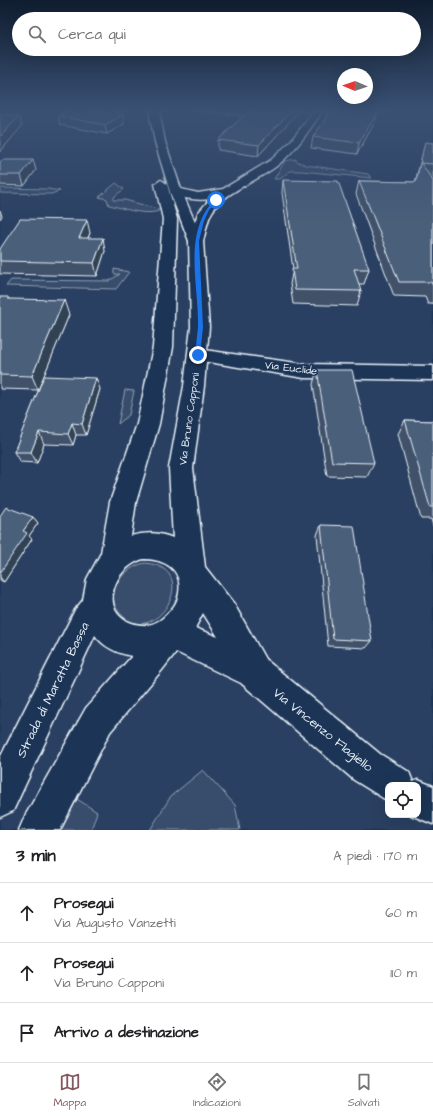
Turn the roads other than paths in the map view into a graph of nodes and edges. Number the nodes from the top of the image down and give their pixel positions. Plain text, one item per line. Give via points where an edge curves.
1 (162, 149) edge
2 (287, 149) edge
3 (157, 171) dead end
4 (176, 192) junction
5 (227, 192) junction
6 (170, 240) junction
7 (196, 241) junction
8 (198, 355) junction
9 (433, 373) edge
10 (114, 560) junction
11 (191, 573) junction
12 (98, 606) junction
13 (170, 634) junction
14 (253, 671) junction
15 (391, 782) edge
16 (0, 798) edge
17 (421, 800) edge
18 (433, 805) edge
19 (39, 830) edge

1 - 4 main road, Via Bruno Capponi
2 - 5 street via 259,174
3 - 6 main road via 170,219
4 - 5 street via 198,197
4 - 7 main road, Via Bruno Capponi
5 - 7 street via 207,209
6 - 7 main road via 183,237
6 - 10 main road via 163,347 148,424 123,502
7 - 8 main road, Via Bruno Capponi via 200,327
8 - 9 street, Via Euclide via 304,371
8 - 11 main road, Via Bruno Capponi via 181,468
10 - 11 main road via 128,550 142,545 158,545 172,550 184,559
10 - 12 main road via 100,582
11 - 13 main road via 194,588 191,605 183,621
11 - 14 main road, Via Vincenzo Flagiello via 223,615
12 - 13 main road via 107,626 125,640 145,642
12 - 16 main road, Strada di Maratta Bassa via 86,621
13 - 14 main road, Via Vincenzo Flagiello
13 - 19 main road via 100,717
14 - 15 main road, Via Vincenzo Flagiello via 367,767
17 - 18 main road

